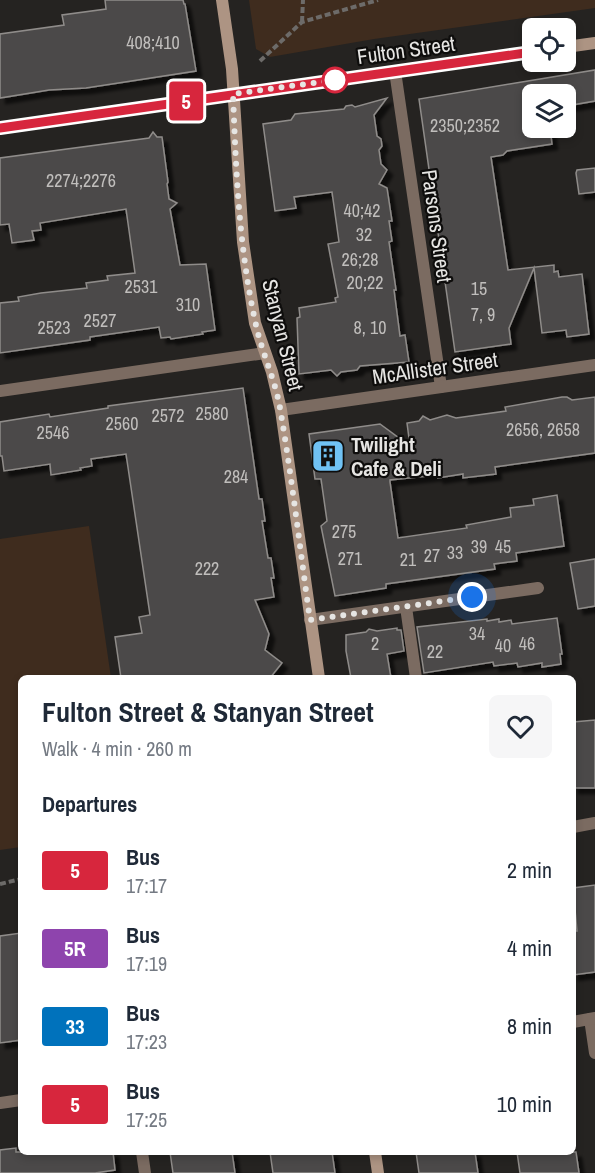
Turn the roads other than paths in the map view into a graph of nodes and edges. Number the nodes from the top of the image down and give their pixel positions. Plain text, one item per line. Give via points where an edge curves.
1 (222, 0) edge
2 (595, 43) edge
3 (576, 46) edge
4 (522, 53) edge
5 (395, 71) junction
6 (233, 94) junction
7 (0, 128) edge
8 (265, 353) junction
9 (595, 365) edge
10 (441, 387) junction
11 (0, 391) edge
12 (281, 410) junction
13 (538, 588) dead end
14 (406, 607) junction
15 (310, 620) junction
16 (319, 675) edge
17 (416, 675) edge
18 (595, 824) edge
19 (576, 827) edge
20 (593, 1019) edge
21 (576, 1022) edge
22 (595, 1053) edge
23 (18, 1100) edge
24 (0, 1103) edge
25 (142, 1155) edge
26 (375, 1155) edge
27 (145, 1173) edge
28 (378, 1173) edge

1 - 6 main road, Stanyan Street
2 - 3 main road
4 - 5 main road, Fulton Street
5 - 6 main road, Fulton Street
5 - 10 street, Parsons Street
6 - 7 main road, Fulton Street
6 - 8 main road, Stanyan Street via 243,242 255,323
8 - 11 street
8 - 12 main road, Stanyan Street
9 - 10 street, McAllister Street
10 - 12 street, McAllister Street
12 - 15 main road, Stanyan Street
13 - 14 street
14 - 15 street
14 - 17 street
15 - 16 main road, Stanyan Street
18 - 19 street
20 - 21 street
20 - 22 street
23 - 24 street
25 - 27 street
26 - 28 main road

